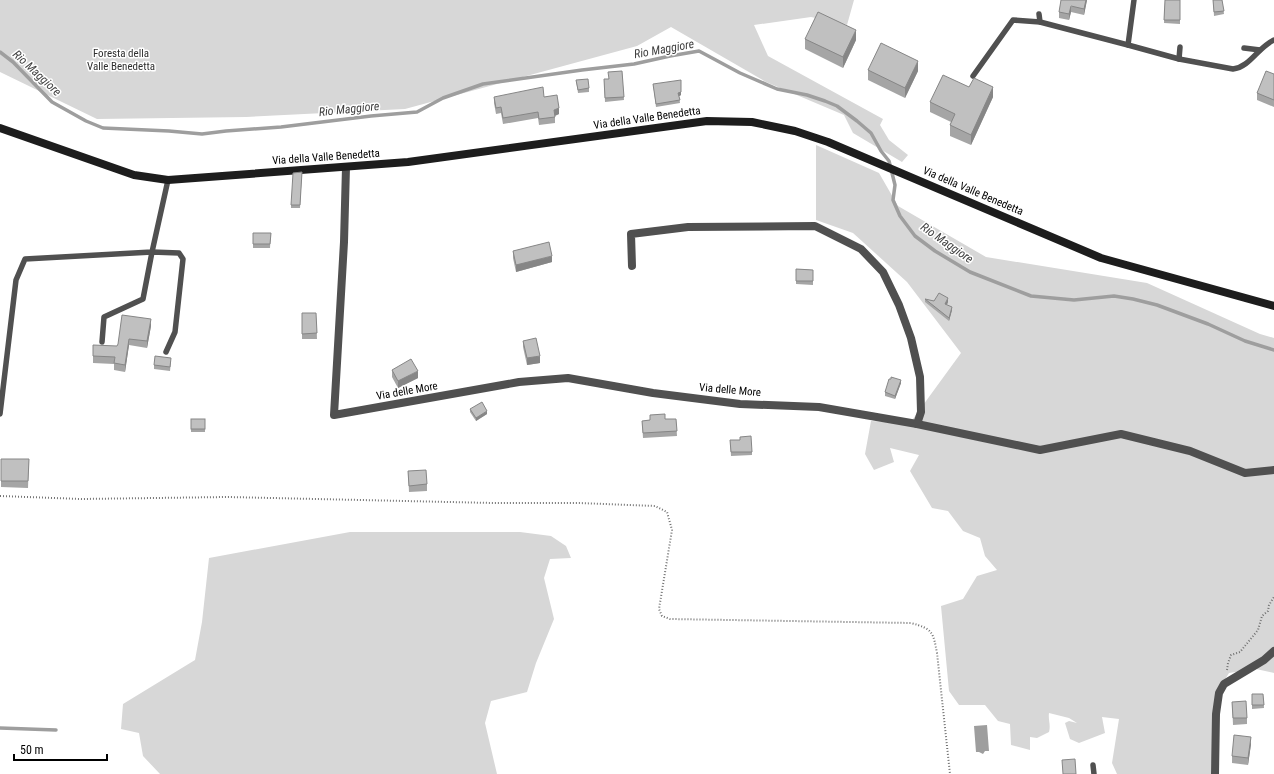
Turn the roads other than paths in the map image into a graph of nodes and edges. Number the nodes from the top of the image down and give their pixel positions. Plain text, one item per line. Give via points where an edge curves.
1 (1134, 0) edge
2 (1039, 14) dead end
3 (1040, 22) junction
4 (1274, 40) edge
5 (1128, 45) junction
6 (1180, 47) dead end
7 (1244, 48) dead end
8 (1260, 50) junction
9 (1179, 60) junction
10 (973, 76) dead end
11 (0, 128) edge
12 (346, 167) junction
13 (168, 180) junction
14 (152, 252) junction
15 (632, 266) dead end
16 (1274, 306) edge
17 (102, 342) dead end
18 (166, 352) dead end
19 (0, 414) edge
20 (916, 424) junction
21 (1274, 470) edge
22 (1274, 651) edge
23 (1093, 765) dead end
24 (1094, 774) edge
25 (1215, 774) edge

1 - 5 lane
2 - 3 lane
3 - 5 lane
3 - 10 lane via 1013,20
4 - 8 lane
5 - 9 lane
6 - 9 lane
7 - 8 lane
8 - 9 lane via 1238,69
11 - 13 main road, Via della Valle Benedetta via 134,175
12 - 13 main road, Via della Valle Benedetta
12 - 16 main road, Via della Valle Benedetta via 408,162 707,121 752,122 795,131 828,142 1101,258
12 - 20 street, Via delle More via 334,415 520,382 568,378 653,393 740,404 819,407
13 - 14 lane
14 - 17 lane via 143,299 104,316
14 - 18 lane via 180,253 183,259 175,332
14 - 19 lane via 25,259 16,280
15 - 20 street via 631,234 688,227 815,226 861,249 884,272 911,338 920,377 921,412
20 - 21 street via 1040,450 1121,434 1190,451 1245,473
22 - 25 street via 1264,660 1224,684 1219,693
23 - 24 lane

